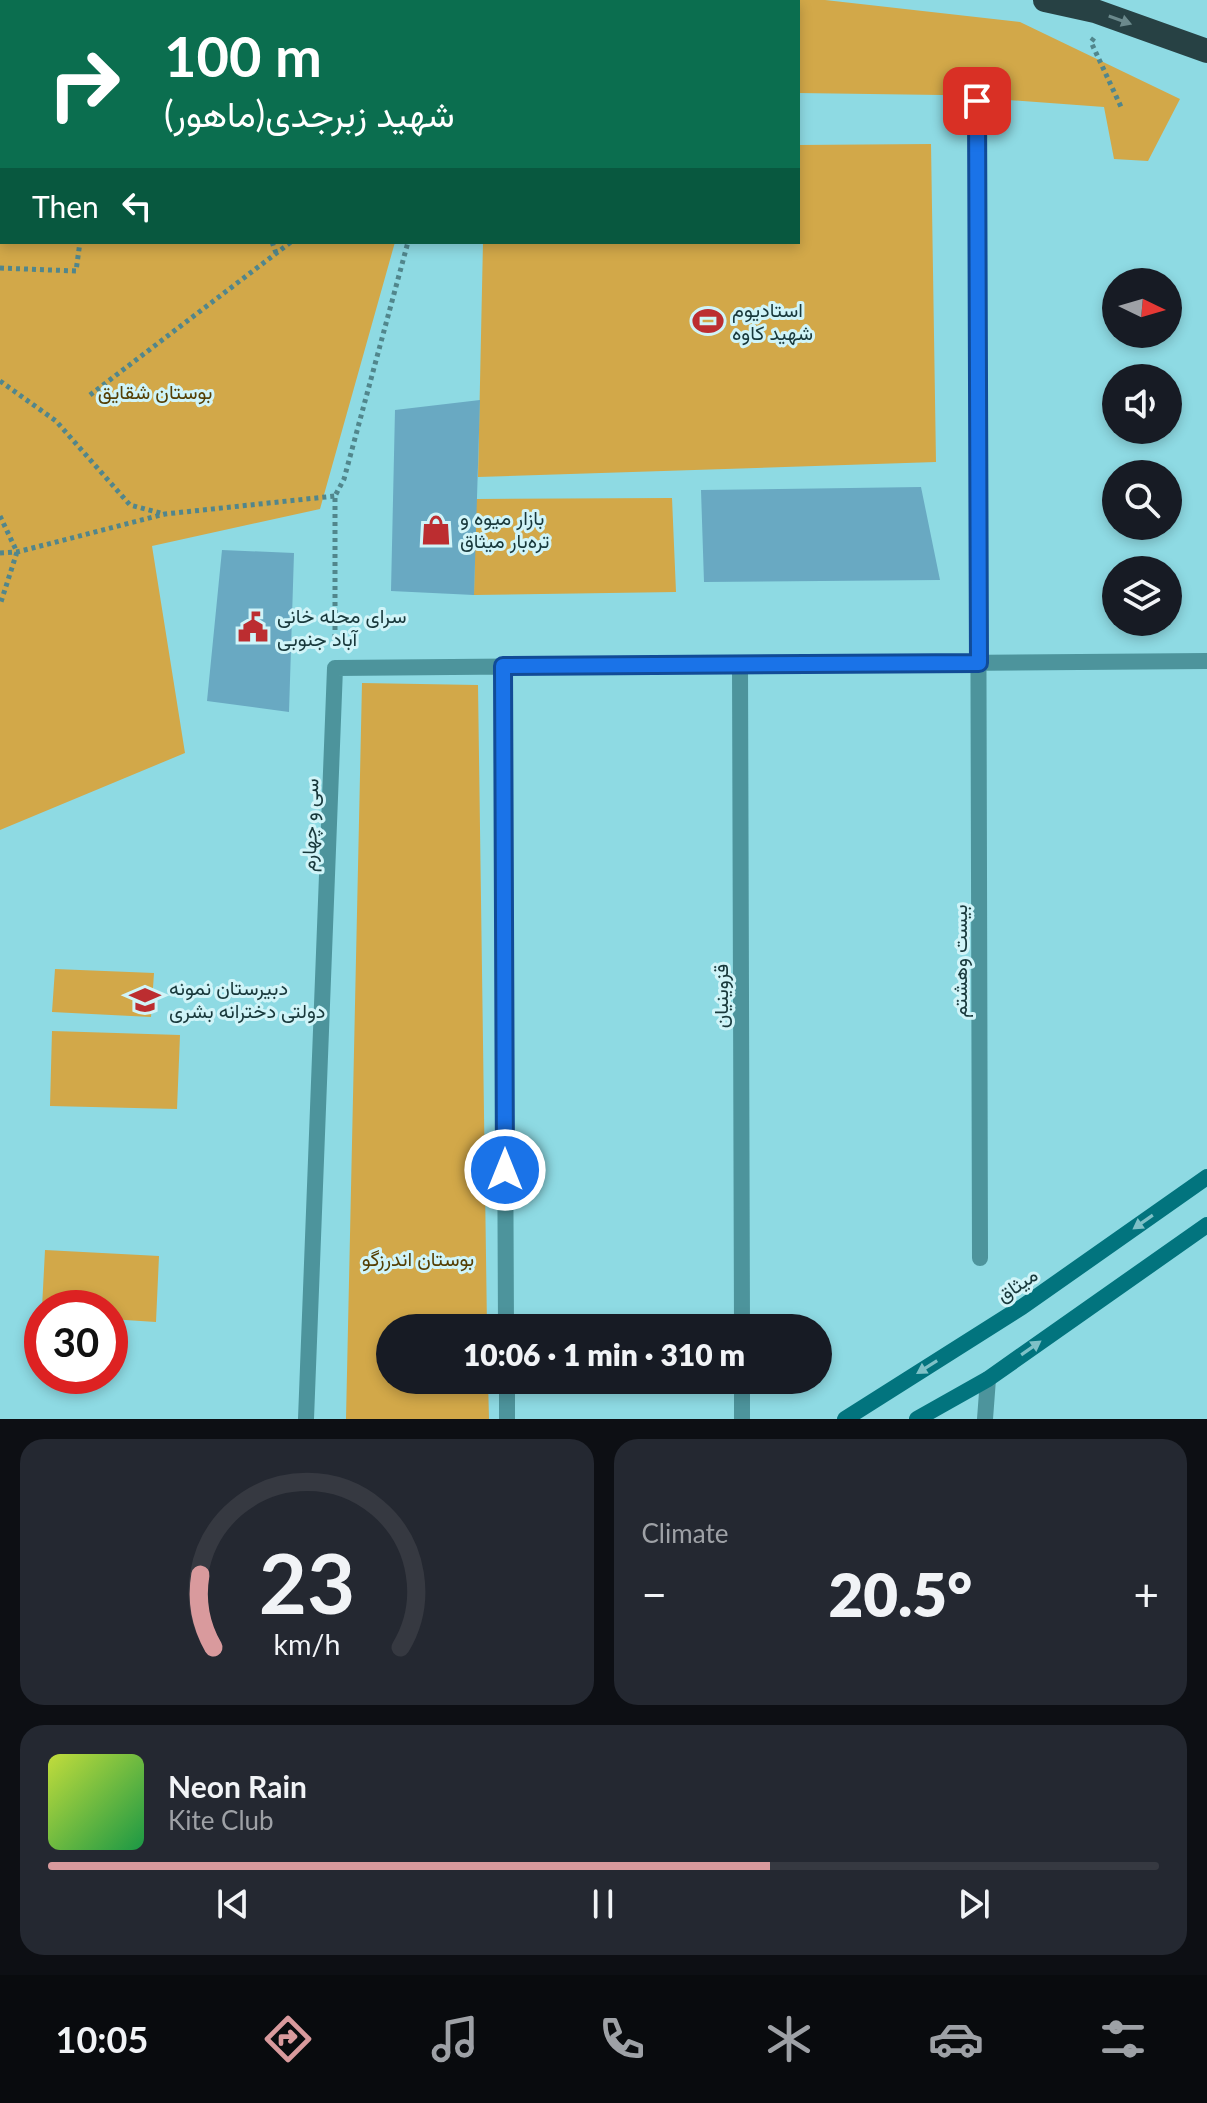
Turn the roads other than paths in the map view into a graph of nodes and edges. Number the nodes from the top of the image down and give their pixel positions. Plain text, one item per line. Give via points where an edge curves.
1 (1045, 0) edge
2 (1207, 51) edge
3 (977, 101) dead end
4 (1207, 661) edge
5 (979, 663) junction
6 (740, 664) junction
7 (503, 666) junction
8 (1207, 1177) edge
9 (1207, 1225) edge
10 (980, 1258) dead end
11 (506, 1314) edge
12 (742, 1314) edge
13 (988, 1379) junction
14 (507, 1394) edge
15 (742, 1394) edge
16 (306, 1419) edge
17 (507, 1419) edge
18 (742, 1419) edge
19 (845, 1419) edge
20 (917, 1419) edge
21 (985, 1419) edge

1 -> 2 highway via 1095,11
3 - 5 street, بیست وهشتم
4 - 5 street
5 - 6 street
5 - 10 street, بیست وهشتم
6 - 7 street
6 - 12 street, قزوینیان
7 - 11 street
7 - 16 street, سی و چهارم via 335,668
8 -> 19 street, میثاق via 1022,1307
13 -> 9 street
13 - 20 street
13 - 21 street
14 - 17 street
15 - 18 street

